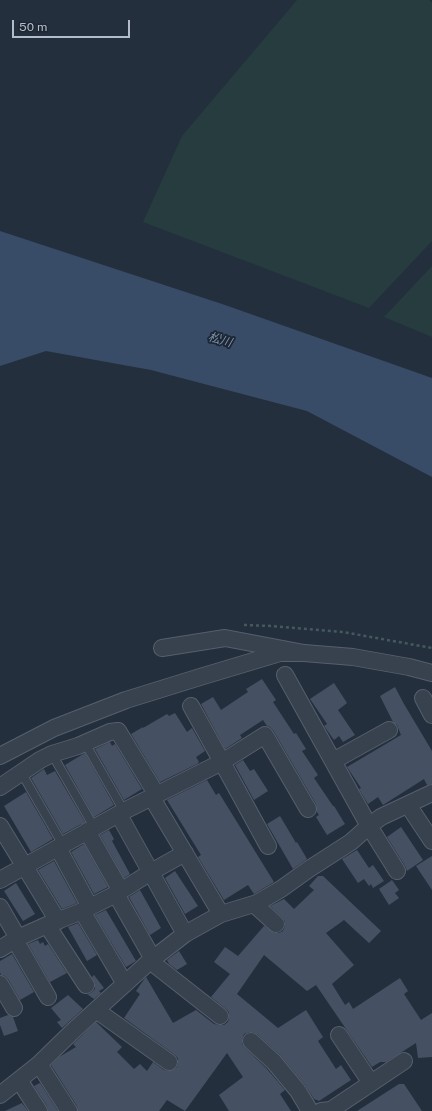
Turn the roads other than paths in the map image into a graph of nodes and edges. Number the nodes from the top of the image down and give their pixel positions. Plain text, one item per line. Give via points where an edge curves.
1 (162, 648) dead end
2 (304, 653) junction
3 (432, 673) edge
4 (285, 675) dead end
5 (423, 698) dead end
6 (191, 706) dead end
7 (432, 715) edge
8 (389, 730) dead end
9 (85, 743) junction
10 (52, 754) junction
11 (0, 756) edge
12 (333, 761) junction
13 (222, 762) junction
14 (21, 772) junction
15 (0, 787) edge
16 (432, 793) edge
17 (154, 796) junction
18 (408, 805) junction
19 (308, 809) dead end
20 (121, 813) junction
21 (0, 826) edge
22 (369, 826) junction
23 (90, 829) junction
24 (432, 841) edge
25 (60, 846) junction
26 (268, 846) dead end
27 (185, 853) junction
28 (25, 866) junction
29 (397, 870) dead end
30 (151, 872) junction
31 (0, 880) edge
32 (119, 892) junction
33 (254, 904) junction
34 (0, 907) edge
35 (86, 909) junction
36 (221, 914) junction
37 (52, 923) junction
38 (276, 924) dead end
39 (185, 934) junction
40 (17, 939) junction
41 (0, 949) edge
42 (152, 960) junction
43 (0, 984) edge
44 (125, 984) junction
45 (86, 985) dead end
46 (48, 997) dead end
47 (14, 1008) dead end
48 (96, 1010) junction
49 (220, 1016) dead end
50 (339, 1035) dead end
51 (251, 1041) dead end
52 (404, 1061) dead end
53 (169, 1062) dead end
54 (39, 1064) junction
55 (19, 1080) junction
56 (372, 1083) junction
57 (0, 1095) edge
58 (39, 1111) edge
59 (69, 1111) edge
60 (310, 1111) edge
61 (327, 1111) edge

1 - 2 street via 225,638
2 - 3 street via 353,657
2 - 11 street via 280,654 126,700 54,728
4 - 12 street
5 - 7 street
6 - 13 street
8 - 12 street
9 - 10 street
9 - 17 street via 118,731
9 - 20 lane
10 - 14 street
10 - 23 lane
12 - 22 street
13 - 17 street
13 - 19 street via 265,735
13 - 26 street
14 - 15 street
14 - 25 lane
16 - 18 street
17 - 20 street
17 - 27 street
18 - 22 street via 381,817
18 - 24 street
20 - 23 street
20 - 30 street
21 - 28 street
22 - 29 street
22 - 33 street via 281,889
23 - 25 street
23 - 32 street
25 - 28 street
25 - 35 street
27 - 30 street
27 - 36 street
28 - 31 street
28 - 37 street
30 - 32 street
30 - 39 street
32 - 35 street
32 - 42 street
33 - 36 street
33 - 38 street
34 - 40 street
35 - 37 street
35 - 44 street
36 - 39 street
37 - 40 street
37 - 45 street
39 - 42 street
40 - 41 street
40 - 46 street
42 - 44 street
42 - 49 street
43 - 47 street
44 - 48 street
48 - 53 street
48 - 54 street
50 - 56 street
51 - 60 street via 274,1062 298,1091
52 - 56 street
54 - 55 street
54 - 59 street
55 - 57 street
55 - 58 street
56 - 61 street

